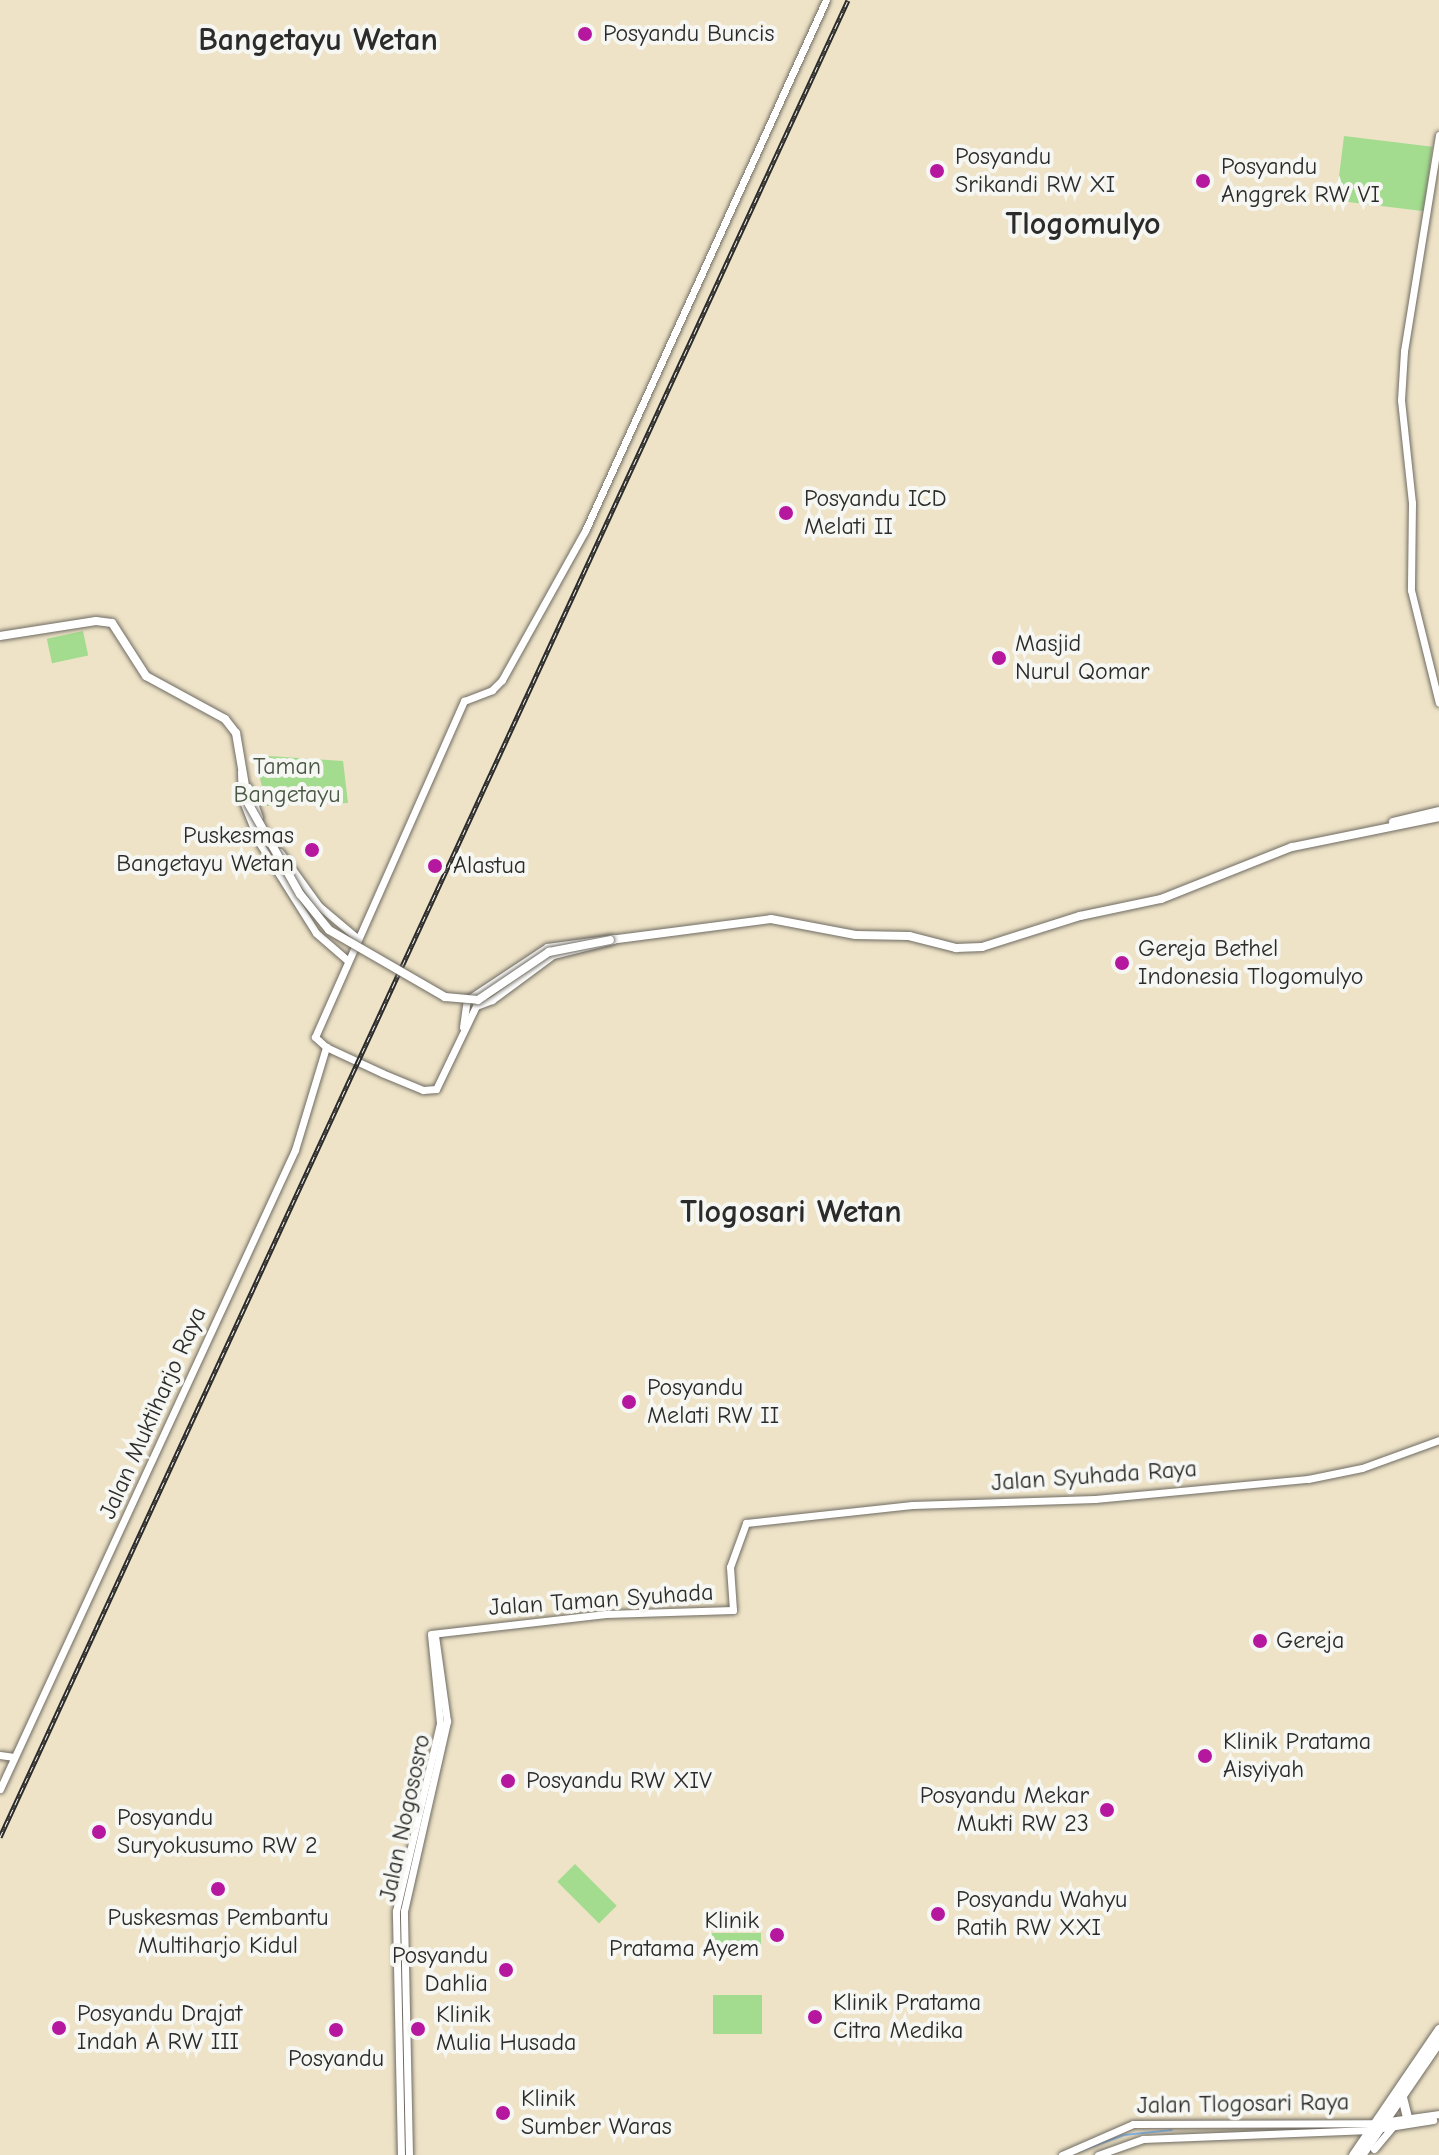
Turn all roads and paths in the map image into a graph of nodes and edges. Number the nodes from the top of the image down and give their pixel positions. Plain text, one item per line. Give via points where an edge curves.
1 (826, 0) edge
2 (1439, 135) edge
3 (0, 636) edge
4 (1439, 703) edge
5 (242, 770) junction
6 (1439, 814) edge
7 (356, 937) junction
8 (613, 939) junction
9 (346, 959) junction
10 (476, 1006) junction
11 (463, 1008) junction
12 (463, 1032) junction
13 (326, 1047) junction
14 (1439, 1440) edge
15 (746, 1523) joint
16 (433, 1634) joint
17 (439, 1676) junction
18 (0, 1755) edge
19 (14, 1757) junction
20 (0, 1789) edge
21 (1439, 2029) edge
22 (1439, 2041) edge
23 (1402, 2097) junction
24 (1407, 2117) junction
25 (1437, 2117) edge
26 (1378, 2134) edge
27 (401, 2155) edge
28 (409, 2155) edge
29 (1062, 2155) edge
30 (1098, 2155) edge
31 (1353, 2155) edge
32 (1361, 2155) edge

1 - 7 street via 585,531 502,680 464,701
2 - 4 street via 1401,400 1412,503 1411,590
3 - 5 main road via 112,623 146,676 230,724 239,741
5 - 7 street via 275,845 319,906
5 - 8 main road, bridge via 248,803 319,920 343,941 445,997 470,1002 488,996 549,952
5 - 9 street via 242,799 260,844 316,933
6 - 8 main road via 1335,835 1246,862 1194,885 982,943 756,919
7 - 9 street
8 - 10 street via 553,955
8 - 11 street via 552,944
9 - 13 street via 315,1031
10 - 11 street
10 - 12 street
11 - 12 street
12 - 13 street via 439,1087 431,1090
13 - 19 street, Jalan Muktiharjo Raya via 295,1150
14 - 15 street, Jalan Syuhada Raya via 1362,1468 1308,1479 1095,1499 891,1507
15 - 16 street, Jalan Taman Syuhada via 730,1567 733,1610 606,1614
16 - 17 street, Jalan Nogososro
17 - 27 street, Jalan Nogososro via 440,1723 396,1911
17 - 28 street, Jalan Nogososro via 447,1721 404,1911
18 - 19 street
19 - 20 street, Jalan Muktiharjo Raya
21 - 26 main road
22 - 23 main road
23 - 24 main road
23 - 26 main road
24 - 25 street
24 - 26 street
25 - 26 street
26 - 29 street, Jalan Tlogosari Raya via 1133,2124
26 - 30 street, Jalan Tlogosari Raya via 1143,2139
26 - 31 main road
26 - 32 main road

